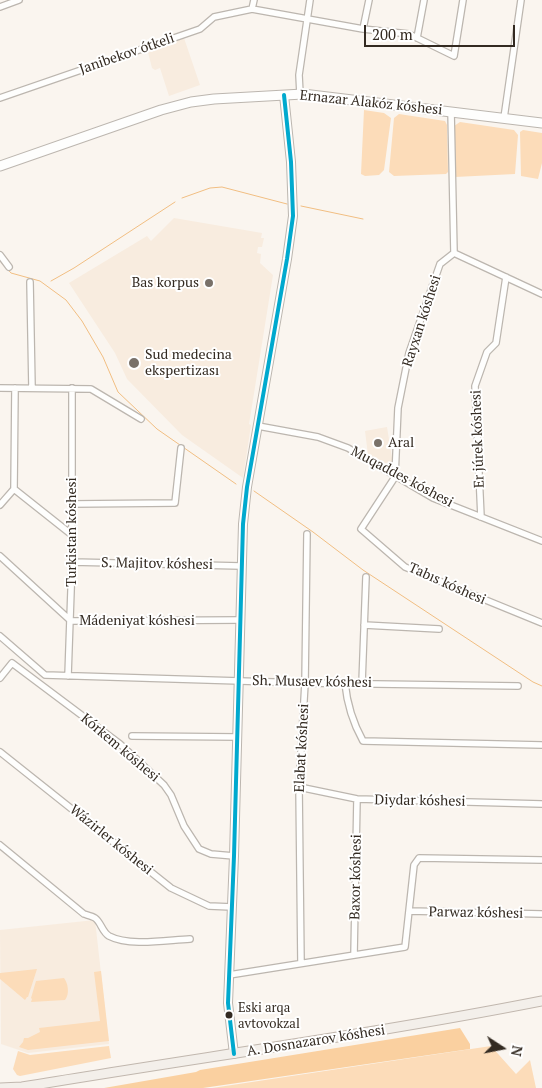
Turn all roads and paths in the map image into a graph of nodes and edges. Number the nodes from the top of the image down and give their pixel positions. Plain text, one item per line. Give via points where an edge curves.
1 (19, 0) edge
2 (254, 0) edge
3 (310, 0) edge
4 (369, 0) edge
5 (424, 0) edge
6 (463, 0) edge
7 (521, 0) edge
8 (0, 7) edge
9 (252, 8) junction
10 (307, 19) junction
11 (363, 29) junction
12 (418, 38) junction
13 (300, 94) junction
14 (284, 95) junction
15 (0, 98) edge
16 (451, 112) junction
17 (504, 118) junction
18 (542, 123) edge
19 (0, 166) edge
20 (454, 252) junction
21 (0, 255) edge
22 (9, 268) dead end
23 (506, 277) junction
24 (30, 282) dead end
25 (542, 294) edge
26 (0, 388) edge
27 (15, 388) junction
28 (32, 388) junction
29 (72, 388) junction
30 (141, 419) dead end
31 (258, 426) junction
32 (181, 448) dead end
33 (395, 476) junction
34 (14, 489) junction
35 (0, 504) edge
36 (72, 504) junction
37 (481, 517) junction
38 (307, 534) dead end
39 (72, 535) junction
40 (542, 541) edge
41 (0, 556) edge
42 (72, 562) junction
43 (241, 566) junction
44 (366, 577) dead end
45 (240, 620) junction
46 (71, 621) junction
47 (542, 624) edge
48 (364, 625) junction
49 (440, 629) dead end
50 (0, 636) edge
51 (68, 676) junction
52 (0, 678) edge
53 (238, 680) junction
54 (305, 683) junction
55 (345, 683) junction
56 (362, 684) junction
57 (518, 686) dead end
58 (132, 736) dead end
59 (237, 737) junction
60 (542, 745) edge
61 (0, 752) edge
62 (299, 787) junction
63 (357, 799) junction
64 (542, 804) edge
65 (0, 845) edge
66 (234, 856) junction
67 (542, 860) edge
68 (232, 907) junction
69 (409, 911) junction
70 (542, 914) edge
71 (190, 939) dead end
72 (354, 955) junction
73 (300, 963) junction
74 (229, 975) junction
75 (542, 1001) edge
76 (234, 1054) junction
77 (0, 1088) edge

1 - 8 street
2 - 9 street
3 - 10 street
4 - 11 street
5 - 12 street
6 - 12 street via 454,56
7 - 17 street
9 - 10 street
9 - 15 street, Janibekov ótkeli via 214,17 200,29
10 - 11 street
10 - 13 street via 299,75
11 - 12 street via 410,34
13 - 14 main road, Ernazar Alakóz kóshesi
13 - 16 main road, Ernazar Alakóz kóshesi
14 - 19 main road, Ernazar Alakóz kóshesi via 191,102
14 - 31 street via 293,216
16 - 17 main road, Ernazar Alakóz kóshesi
16 - 20 street
17 - 18 main road, Ernazar Alakóz kóshesi
20 - 23 street
20 - 33 street, Rayxan kóshesi via 440,264 409,353 398,408
21 - 22 street
23 - 25 street
23 - 37 street, Er júrek kóshesi via 496,343 487,352 476,386
24 - 28 street
26 - 27 street
27 - 28 street
27 - 34 street
28 - 29 street
29 - 30 street via 91,389
29 - 36 street, Turkistan kóshesi
31 - 33 street, Muqaddes kóshesi via 318,438 348,448
31 - 43 street via 247,490
32 - 36 street via 176,503
33 - 37 street, Muqaddes kóshesi via 433,498
33 - 47 street, Tabıs kóshesi via 361,529 405,567
34 - 35 street
34 - 39 street
36 - 39 street, Turkistan kóshesi
37 - 40 street, Muqaddes kóshesi
38 - 54 street, Elabat kóshesi
39 - 42 street, Turkistan kóshesi
41 - 46 street, Mádeniyat kóshesi
42 - 43 street, S. Majitov kóshesi
42 - 46 street, Turkistan kóshesi
43 - 45 street
44 - 48 street
45 - 46 street, Mádeniyat kóshesi
45 - 53 street
46 - 51 street, Turkistan kóshesi
48 - 49 street
48 - 56 street
50 - 51 street, Sh. Musaev kóshesi via 46,675
51 - 53 street, Sh. Musaev kóshesi
52 - 66 street, Kórkem kóshesi via 12,663 120,744 164,785 199,849 211,854
53 - 54 street, Sh. Musaev kóshesi
53 - 59 street
54 - 55 street, Sh. Musaev kóshesi
54 - 62 street, Elabat kóshesi
55 - 56 street, Sh. Musaev kóshesi
55 - 60 street via 350,713 363,741
56 - 57 street, Sh. Musaev kóshesi
58 - 59 street
59 - 66 street
61 - 68 street, Wázirler kóshesi via 171,888 209,906
62 - 63 street, Diydar kóshesi
62 - 73 street, Elabat kóshesi
63 - 64 street, Diydar kóshesi
63 - 72 street, Baxor kóshesi
65 - 71 street via 84,914 94,917 105,933 112,937 134,941
66 - 68 street
67 - 69 street via 419,858 414,865
68 - 74 street
69 - 70 street, Parwaz kóshesi
69 - 72 street via 405,947
72 - 73 street
73 - 74 street
74 - 76 street via 228,1003
75 - 76 main road, A. Dosnazarov kóshesi
76 - 77 main road, A. Dosnazarov kóshesi

